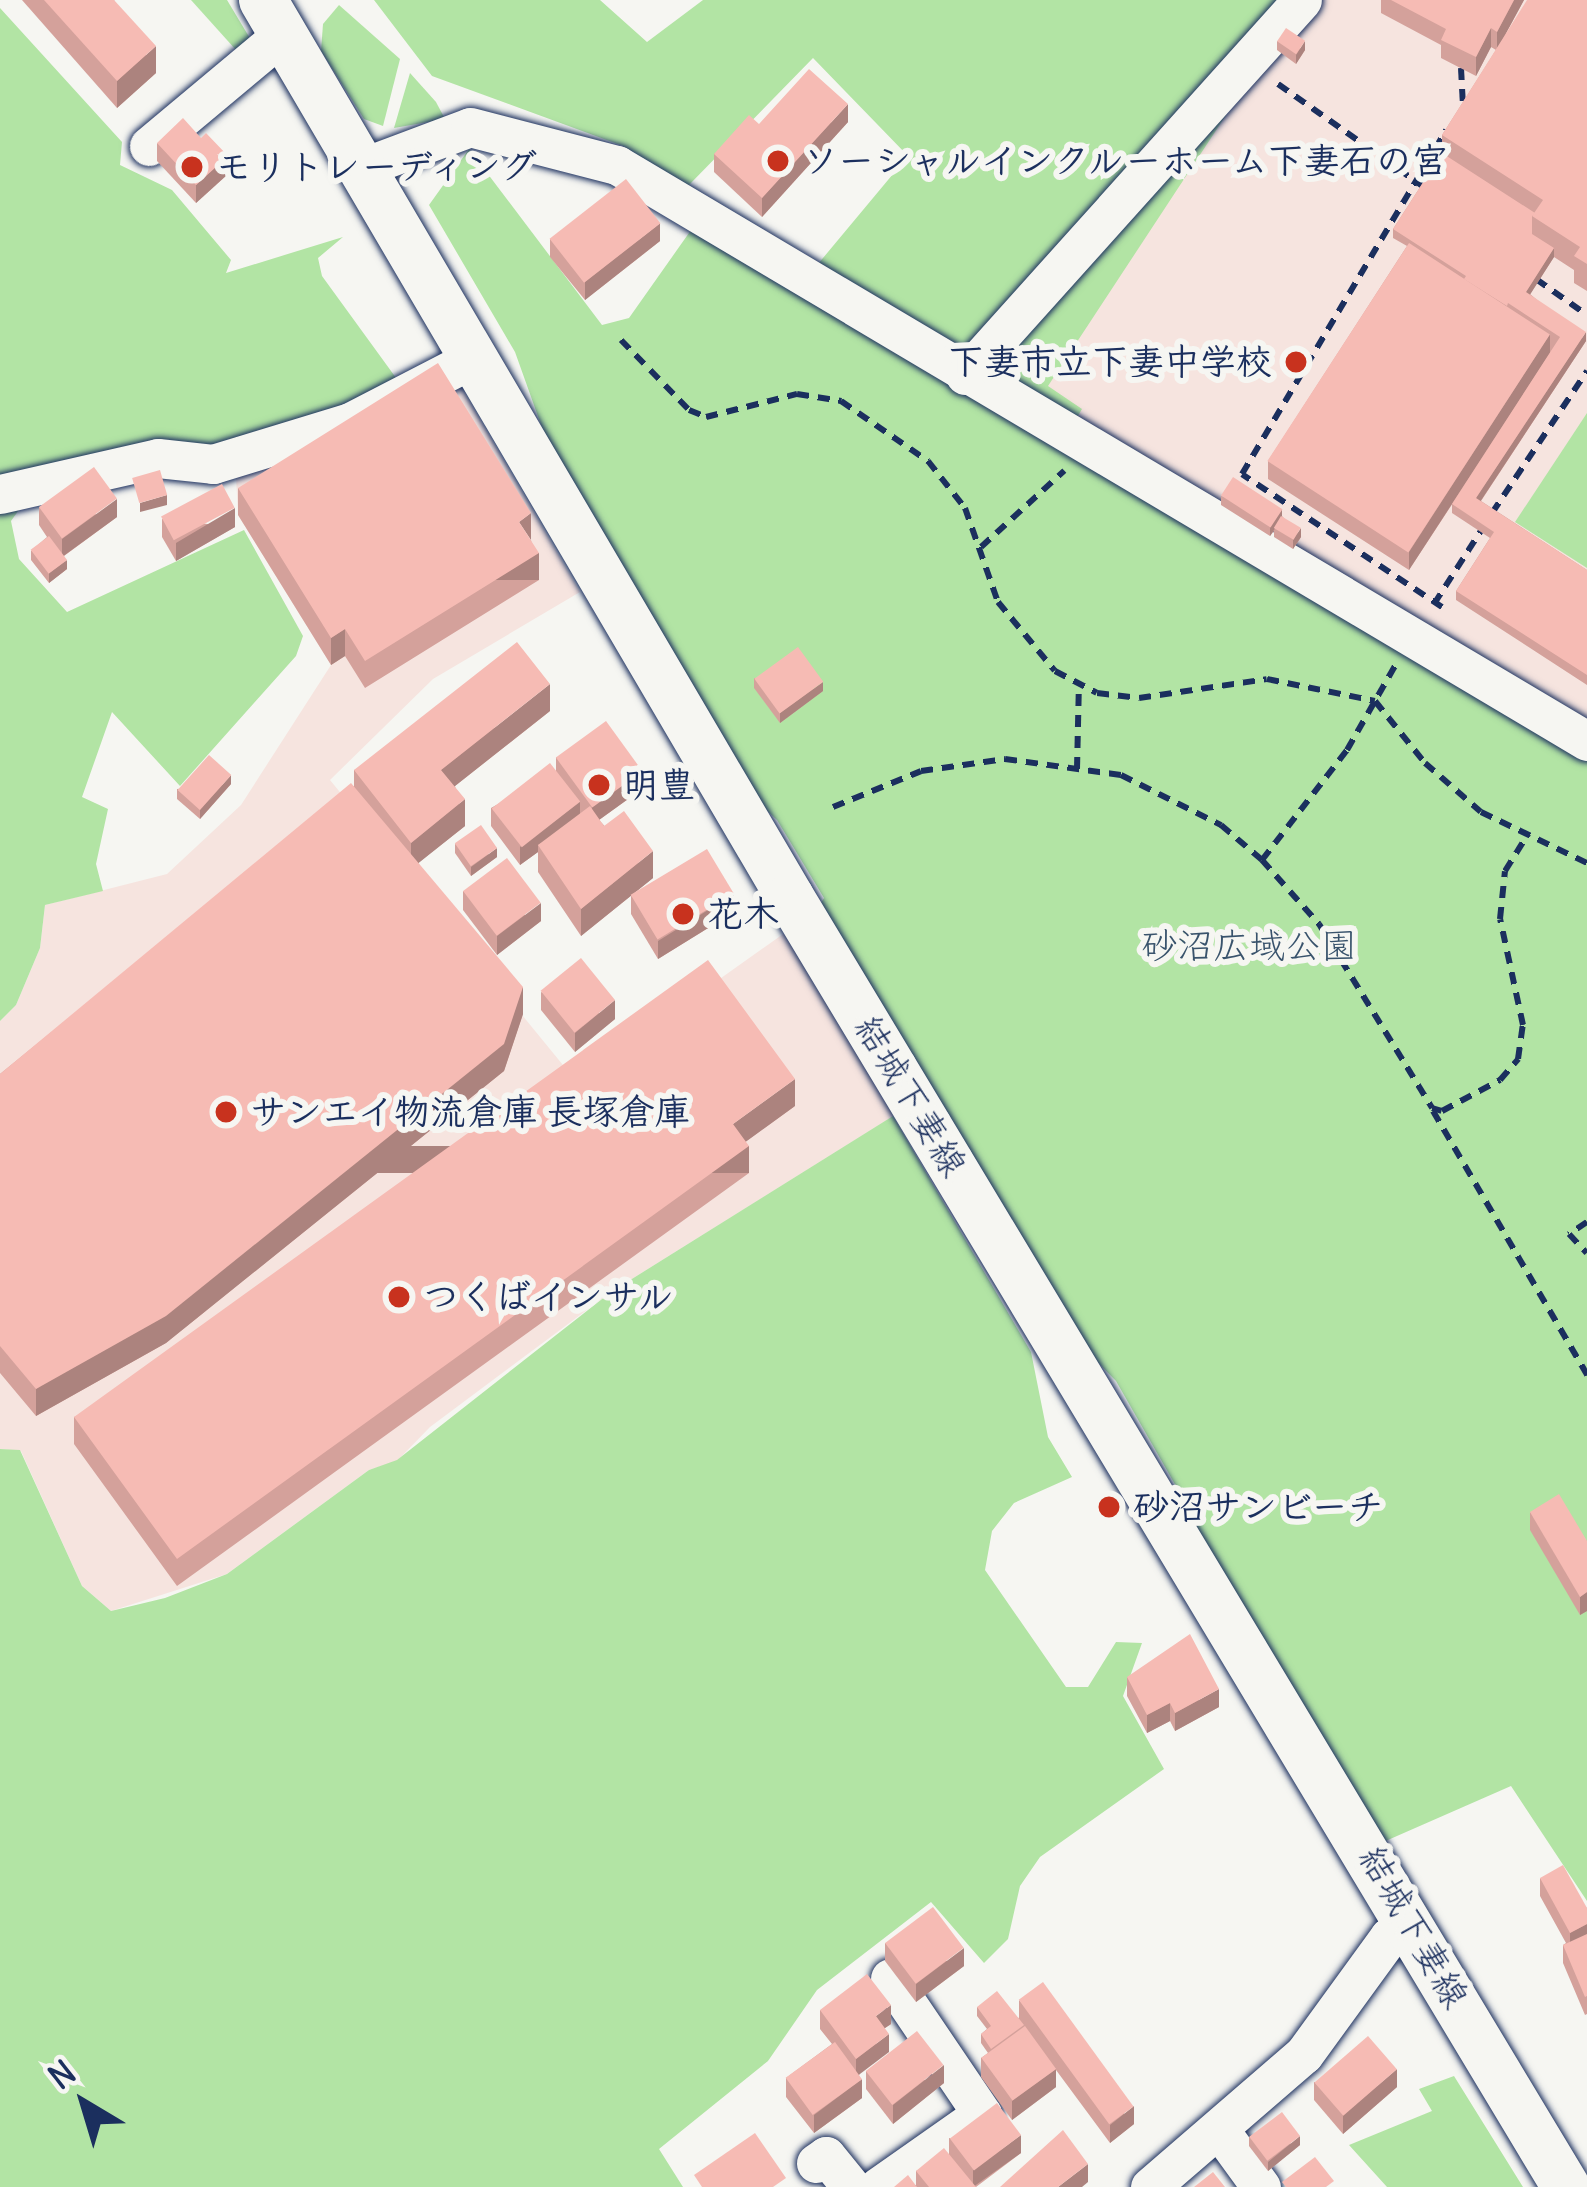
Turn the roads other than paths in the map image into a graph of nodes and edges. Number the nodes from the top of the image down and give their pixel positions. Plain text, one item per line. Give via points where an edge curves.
1 (1302, 0) edge
2 (273, 17) edge
3 (149, 146) dead end
4 (361, 168) junction
5 (473, 358) junction
6 (964, 375) junction
7 (0, 494) edge
8 (1587, 741) edge
9 (1410, 1922) junction
10 (890, 1978) dead end
11 (1221, 2132) junction
12 (816, 2163) dead end
13 (851, 2187) edge
14 (878, 2187) edge
15 (1150, 2187) edge
16 (1261, 2187) edge
17 (1566, 2187) edge

1 - 6 street
2 - 3 street
2 - 4 main road, 結城下妻線
4 - 5 main road, 結城下妻線
4 - 6 street via 470,127 617,165
5 - 7 street via 350,422 213,464 158,458
5 - 9 main road, 結城下妻線
6 - 8 street
9 - 11 street via 1389,1937 1304,2054
9 - 17 main road, 結城下妻線
10 - 14 street via 982,2114
11 - 15 street
11 - 16 street
12 - 13 street via 826,2156

